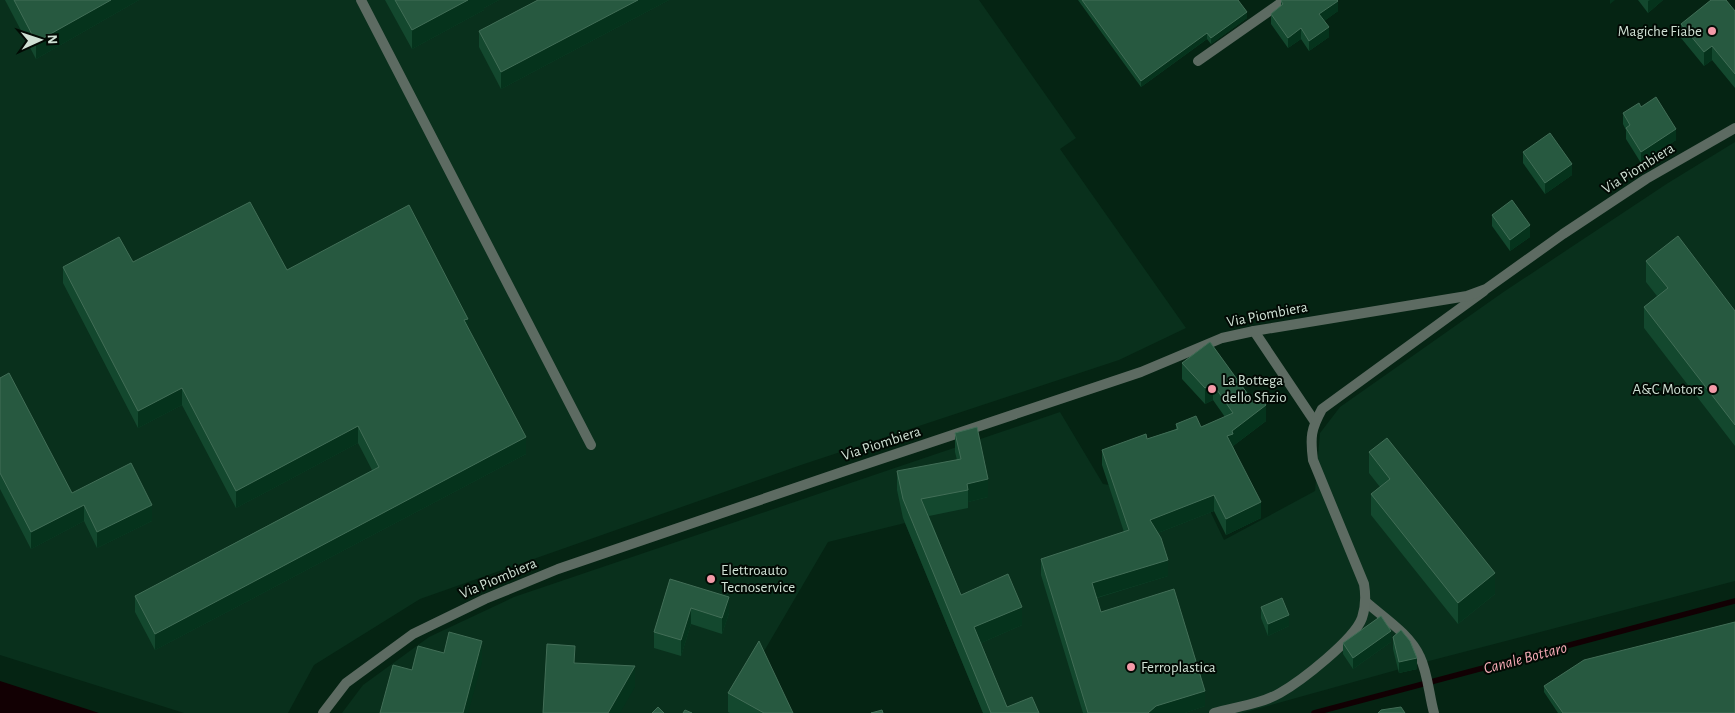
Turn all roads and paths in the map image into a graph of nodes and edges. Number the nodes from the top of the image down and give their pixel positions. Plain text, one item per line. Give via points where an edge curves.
1 (361, 0) edge
2 (1284, 0) edge
3 (1198, 60) dead end
4 (1735, 128) edge
5 (1486, 289) junction
6 (1254, 331) junction
7 (1315, 422) junction
8 (591, 445) dead end
9 (1366, 602) junction
10 (323, 713) edge
11 (1214, 713) edge
12 (1434, 713) edge

1 - 8 street
2 - 3 street
4 - 5 street, Via Piombiera via 1646,179
5 - 6 street, Via Piombiera via 1467,296
5 - 7 street, Via Piombiera via 1322,409
6 - 7 street
6 - 10 street, Via Piombiera via 1222,338 1141,372 558,569 413,634 346,683
7 - 9 street, Via Piombiera via 1310,440 1313,460 1364,584
9 - 11 street, Via Piombiera via 1362,619 1352,636 1280,693
9 - 12 street via 1412,644 1420,656

